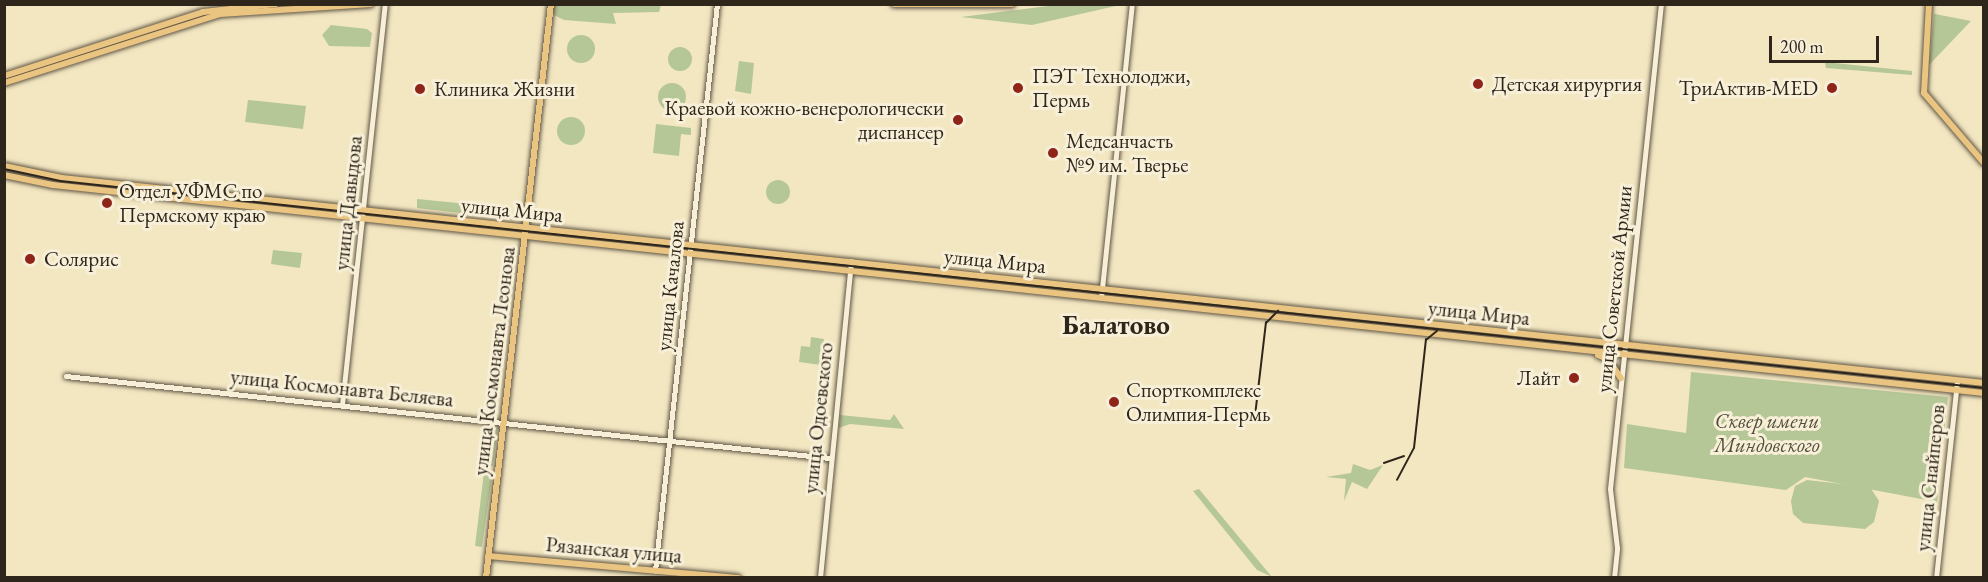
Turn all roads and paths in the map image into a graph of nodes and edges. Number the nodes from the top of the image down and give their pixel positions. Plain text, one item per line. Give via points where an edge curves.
1 (276, 4) edge
2 (370, 4) edge
3 (385, 4) edge
4 (551, 4) edge
5 (717, 4) edge
6 (894, 4) edge
7 (1012, 4) edge
8 (1132, 4) edge
9 (1661, 4) edge
10 (1929, 4) edge
11 (4, 76) edge
12 (4, 83) edge
13 (1983, 163) edge
14 (4, 166) edge
15 (4, 175) edge
16 (364, 210) junction
17 (363, 218) junction
18 (525, 228) junction
19 (524, 236) junction
20 (691, 245) junction
21 (690, 254) junction
22 (850, 262) junction
23 (850, 271) junction
24 (1102, 289) junction
25 (1101, 298) junction
26 (1581, 349) junction
27 (1623, 350) junction
28 (66, 376) dead end
29 (1621, 378) junction
30 (1957, 382) junction
31 (1983, 383) edge
32 (1956, 390) junction
33 (1983, 393) edge
34 (342, 405) junction
35 (503, 421) junction
36 (669, 440) junction
37 (830, 458) junction
38 (488, 556) junction
39 (655, 570) junction
40 (486, 578) edge
41 (738, 578) edge
42 (820, 578) edge
43 (1614, 578) edge
44 (1936, 578) edge

1 - 11 main road via 203,12
2 - 12 main road via 220,14
3 - 16 street, улица Давыдова
4 - 18 main road, улица Космонавта Леонова
5 - 20 street, улица Качалова
6 - 7 main road
8 - 24 street
9 - 27 street, улица Советской Армии
10 - 13 main road via 1924,93
14 - 16 main road, улица Мира via 62,178
15 - 17 main road, улица Мира
16 - 17 street, улица Давыдова
16 - 18 main road, улица Мира
17 - 19 main road, улица Мира
17 - 34 street, улица Давыдова
18 - 19 main road, улица Космонавта Леонова
18 - 20 main road, улица Мира
19 - 21 main road, улица Мира
19 - 35 main road, улица Космонавта Леонова
20 - 21 street, улица Качалова
20 - 22 main road, улица Мира
21 - 23 main road, улица Мира
21 - 36 street, улица Качалова
22 - 23 street, улица Одоевского
22 - 24 main road, улица Мира
23 - 25 main road, улица Мира
23 - 37 street, улица Одоевского
24 - 25 street
24 - 27 main road, улица Мира
25 - 26 main road, улица Мира
26 - 27 main road, улица Мира
26 - 29 main road via 1605,356
27 - 29 street, улица Советской Армии
27 - 30 main road, улица Мира
27 - 32 main road, улица Мира
28 - 34 street, улица Космонавта Беляева
29 - 43 street, улица Советской Армии via 1610,489 1617,548
30 - 31 main road, улица Мира
30 - 32 street, улица Снайперов
32 - 33 main road, улица Мира
32 - 44 street, улица Снайперов
34 - 35 street, улица Космонавта Беляева
35 - 36 street, улица Космонавта Беляева
35 - 38 main road, улица Космонавта Леонова
36 - 37 street, улица Космонавта Беляева
36 - 39 street, улица Качалова
37 - 42 street, улица Одоевского
38 - 39 main road, Рязанская улица
38 - 40 main road, улица Космонавта Леонова
39 - 41 main road, Рязанская улица

